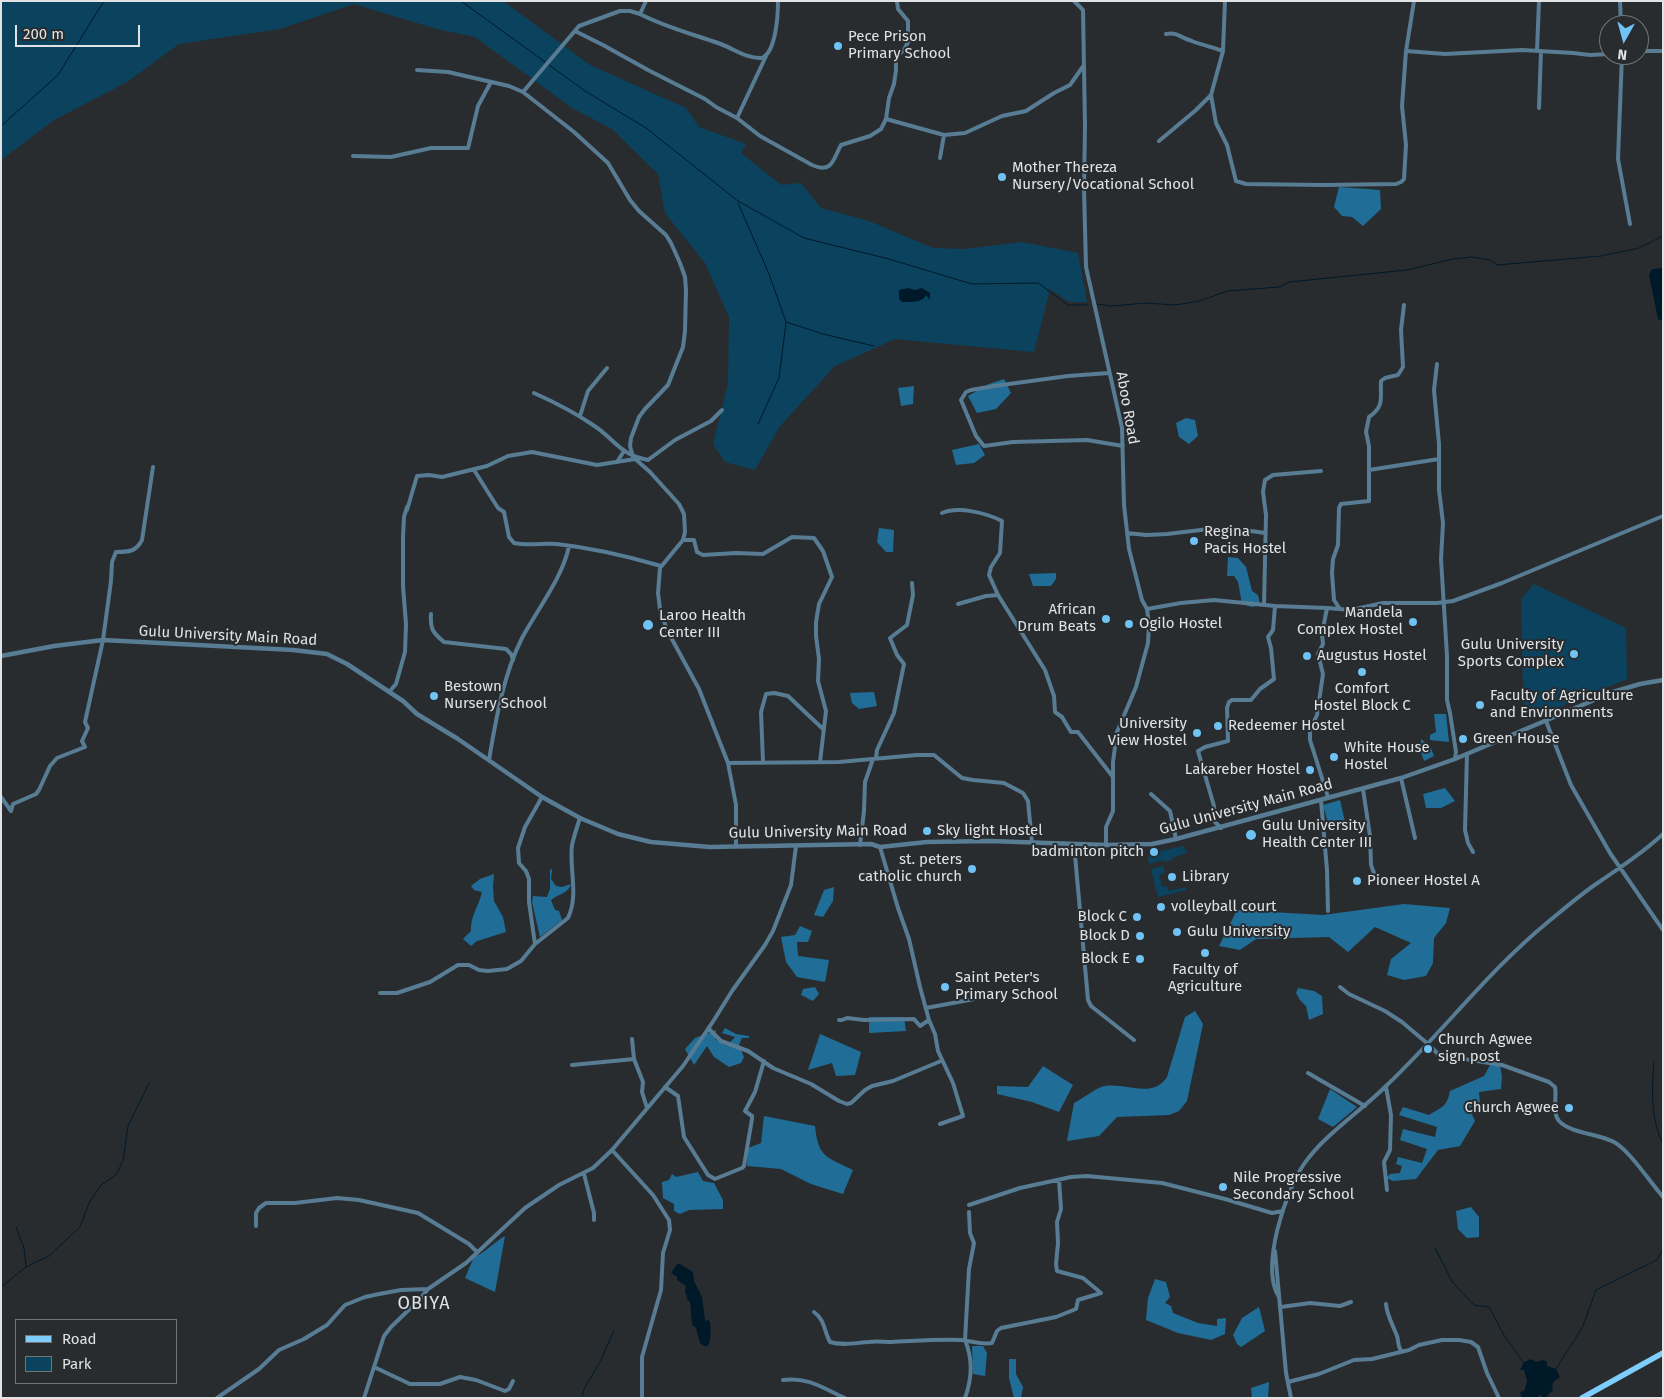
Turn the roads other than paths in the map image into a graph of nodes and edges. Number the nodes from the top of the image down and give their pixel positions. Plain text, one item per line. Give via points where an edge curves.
1 (646, 1) edge
2 (778, 1) edge
3 (897, 1) edge
4 (1074, 1) edge
5 (1226, 1) edge
6 (1414, 1) edge
7 (1539, 1) edge
8 (1620, 1) edge
9 (640, 14) junction
10 (1621, 15) edge
11 (574, 31) junction
12 (1166, 34) dead end
13 (1663, 50) edge
14 (1223, 51) junction
15 (1406, 51) junction
16 (1539, 51) junction
17 (1649, 51) edge
18 (1599, 55) edge
19 (766, 56) junction
20 (1084, 65) junction
21 (1622, 65) edge
22 (417, 70) dead end
23 (491, 82) junction
24 (523, 92) junction
25 (1211, 95) junction
26 (1539, 108) dead end
27 (737, 118) junction
28 (886, 119) junction
29 (944, 134) junction
30 (1159, 141) dead end
31 (354, 156) dead end
32 (940, 158) dead end
33 (1630, 224) dead end
34 (1404, 305) dead end
35 (1437, 364) dead end
36 (607, 368) dead end
37 (1109, 373) junction
38 (534, 393) dead end
39 (722, 410) dead end
40 (580, 416) junction
41 (1123, 446) junction
42 (624, 451) junction
43 (634, 458) junction
44 (1439, 459) junction
45 (648, 460) junction
46 (617, 462) junction
47 (642, 465) junction
48 (154, 468) dead end
49 (474, 470) junction
50 (1369, 470) junction
51 (1321, 471) dead end
52 (942, 513) dead end
53 (1663, 516) edge
54 (1127, 533) junction
55 (1265, 533) junction
56 (683, 540) junction
57 (569, 546) junction
58 (661, 566) junction
59 (912, 583) dead end
60 (998, 595) junction
61 (1444, 603) junction
62 (958, 604) dead end
63 (1264, 605) junction
64 (1275, 606) junction
65 (1327, 608) junction
66 (1147, 609) junction
67 (1340, 609) junction
68 (432, 614) dead end
69 (103, 640) junction
70 (1, 656) edge
71 (513, 661) junction
72 (1663, 680) edge
73 (389, 692) junction
74 (1546, 721) junction
75 (823, 729) junction
76 (1467, 754) junction
77 (875, 759) junction
78 (1455, 759) junction
79 (489, 760) junction
80 (763, 762) junction
81 (820, 762) junction
82 (728, 763) junction
83 (1113, 777) junction
84 (1401, 778) junction
85 (1364, 790) junction
86 (1151, 794) dead end
87 (1, 796) edge
88 (542, 797) junction
89 (1328, 798) junction
90 (1321, 800) junction
91 (580, 818) junction
92 (1221, 828) junction
93 (1663, 834) edge
94 (1415, 838) dead end
95 (1176, 839) junction
96 (1032, 843) junction
97 (1074, 844) junction
98 (860, 845) junction
99 (1106, 845) junction
100 (736, 846) junction
101 (796, 846) junction
102 (880, 847) junction
103 (1473, 852) dead end
104 (1620, 869) junction
105 (1374, 873) dead end
106 (1328, 910) dead end
107 (1663, 930) edge
108 (535, 944) junction
109 (1340, 987) dead end
110 (380, 994) dead end
111 (996, 995) dead end
112 (926, 1008) junction
113 (839, 1020) dead end
114 (929, 1020) junction
115 (709, 1029) junction
116 (632, 1039) dead end
117 (1134, 1040) dead end
118 (1428, 1044) junction
119 (634, 1059) junction
120 (764, 1061) junction
121 (942, 1061) junction
122 (572, 1065) dead end
123 (1308, 1073) dead end
124 (665, 1087) junction
125 (1386, 1087) junction
126 (1365, 1106) junction
127 (647, 1108) junction
128 (940, 1124) dead end
129 (612, 1150) junction
130 (584, 1174) junction
131 (1059, 1180) junction
132 (1387, 1190) dead end
133 (1663, 1197) edge
134 (969, 1205) dead end
135 (1283, 1211) junction
136 (969, 1212) dead end
137 (1272, 1213) junction
138 (594, 1220) dead end
139 (1280, 1223) junction
140 (256, 1226) dead end
141 (477, 1252) junction
142 (428, 1289) junction
143 (1351, 1302) dead end
144 (1386, 1304) dead end
145 (1281, 1307) junction
146 (814, 1312) dead end
147 (966, 1340) junction
148 (1401, 1351) junction
149 (1663, 1353) edge
150 (374, 1367) junction
151 (783, 1380) dead end
152 (512, 1381) dead end
153 (1288, 1382) junction
154 (217, 1398) edge
155 (364, 1398) edge
156 (642, 1398) edge
157 (845, 1398) edge
158 (965, 1398) edge
159 (1290, 1398) edge
160 (1499, 1398) edge
161 (1582, 1398) edge

1 - 9 street
2 - 19 street via 775,34
3 - 28 street via 898,9 908,21 908,42 896,57
4 - 20 street, Aboo Road via 1083,10
5 - 14 street
6 - 15 street
7 - 16 street
8 - 10 street
9 - 11 street via 620,11 584,23
9 - 19 street via 749,57 759,59
11 - 24 street
11 - 27 street
12 - 14 street via 1180,34 1187,40
13 - 17 street
14 - 25 street
15 - 16 street via 1445,54
15 - 25 street via 1402,106 1405,174 1396,184 1323,186 1238,182 1216,122
16 - 18 street
16 - 26 street
19 - 27 street
20 - 29 street via 1070,85 1026,111 1002,116 965,133
20 - 37 street, Aboo Road via 1086,259
21 - 33 street via 1618,159
22 - 23 street via 448,72
23 - 24 street
23 - 31 street via 478,106 468,148 431,148 390,157
24 - 43 street via 608,163 630,200 666,235 685,277 683,347 668,386 639,417 630,438
25 - 30 street
27 - 28 street via 760,136 818,168 830,166 841,145 877,132
28 - 29 street
29 - 32 street
34 - 50 street via 1403,367 1398,375 1382,379 1380,406 1368,419
35 - 44 street via 1434,390
36 - 40 street via 588,391
37 - 41 street, Aboo Road
37 - 41 street via 971,390 961,400 976,436 984,446 1087,440
38 - 40 street
39 - 45 street via 711,421 674,440
40 - 42 street
41 - 54 street, Aboo Road
42 - 43 street
42 - 46 street
43 - 45 street
43 - 46 street
43 - 47 street
44 - 50 street
44 - 61 street
45 - 47 street
46 - 49 street via 596,464 532,452 508,456
47 - 56 street via 682,508 685,520
48 - 69 street via 142,540 135,550 116,552 113,558
49 - 57 street via 498,508 504,512 512,541
49 - 73 street via 442,477 416,476 404,517 405,652 396,684
50 - 67 street via 1369,501 1341,504 1339,508 1338,544 1332,573 1334,600
51 - 55 street via 1267,477 1263,486
52 - 60 street via 951,510 981,513 1002,521 1000,553 989,575
53 - 61 street via 1497,585
54 - 55 street via 1160,535 1209,529
54 - 66 street, Aboo Road
55 - 63 street
56 - 58 street
56 - 75 street via 694,540 697,552 703,554 763,554 792,537 816,540 832,577 819,604 816,622 818,681 826,711
57 - 58 street
57 - 71 street via 561,570
58 - 82 street via 658,593 662,616 699,689
59 - 77 street via 907,625 890,638 904,664 903,674 894,713
60 - 62 street
60 - 83 street via 1046,670 1055,712 1071,732 1078,732
61 - 67 street via 1383,603 1351,610
61 - 78 street via 1447,700
63 - 64 street
63 - 66 street via 1214,600
64 - 65 street
64 - 92 street via 1273,630 1268,637 1274,679 1251,700 1229,702 1228,740 1198,751 1214,806 1215,822
65 - 67 street
65 - 89 street via 1322,634 1324,644 1318,654 1323,671 1321,693 1310,736 1312,752
66 - 83 street, Aboo Road via 1150,624 1148,643 1136,687 1117,732
68 - 71 street via 430,625 444,642 506,649
69 - 70 street, Gulu University Main Road
69 - 73 street, Gulu University Main Road via 318,653 335,657
69 - 87 street via 85,722 88,728 82,741 85,746 57,758 39,790 13,804 11,811
71 - 79 street via 496,716
72 - 74 street, Gulu University Main Road via 1614,692
73 - 79 street, Gulu University Main Road
74 - 76 street, Gulu University Main Road
74 - 104 street via 1571,785
75 - 80 street via 788,696 766,694 761,712
75 - 81 street
76 - 78 street, Gulu University Main Road
76 - 103 street via 1465,830
77 - 81 street
77 - 96 street via 934,755 962,778 1004,783 1019,790 1028,801
77 - 98 street via 865,782
78 - 84 street, Gulu University Main Road
79 - 88 street, Gulu University Main Road
80 - 81 street
80 - 82 street
82 - 100 street via 736,805
83 - 99 street, Aboo Road via 1114,804 1105,832
84 - 85 street, Gulu University Main Road
84 - 94 street
85 - 89 street, Gulu University Main Road
85 - 105 street
86 - 95 street via 1170,811
88 - 91 street, Gulu University Main Road
88 - 108 street via 525,827 518,848 519,863 529,879
89 - 90 street, Gulu University Main Road
90 - 92 street, Gulu University Main Road
90 - 106 street
91 - 100 street, Gulu University Main Road via 618,834 651,842
91 - 108 street via 572,845 573,900 570,913
92 - 95 street, Gulu University Main Road
93 - 104 street
95 - 99 street, Gulu University Main Road via 1152,844
96 - 97 street, Gulu University Main Road
96 - 102 street, Gulu University Main Road via 927,842
97 - 99 street, Gulu University Main Road
97 - 117 street via 1088,1000 1091,1006
98 - 101 street, Gulu University Main Road
98 - 102 street, Gulu University Main Road
100 - 101 street, Gulu University Main Road
101 - 115 street via 791,885 773,931
102 - 112 street via 909,939
104 - 107 street
104 - 118 street via 1598,882 1523,943
108 - 110 street via 521,961 507,969 488,971 458,965 430,982 397,993
109 - 118 street via 1402,1022
111 - 112 street
112 - 114 street
113 - 114 street via 914,1019 920,1026
114 - 121 street
115 - 120 street via 721,1041
115 - 124 street
116 - 119 street
118 - 125 street
118 - 133 street via 1439,1056 1502,1065 1549,1082 1555,1087 1556,1116 1560,1122 1618,1144
119 - 122 street
119 - 127 street via 643,1082 642,1092
120 - 121 street via 847,1104 872,1086
120 - 124 street via 756,1092 745,1111 752,1118 744,1166 715,1179 708,1175 684,1137 678,1096
121 - 128 street via 963,1116
123 - 126 street
124 - 127 street
125 - 126 street
125 - 132 street via 1392,1115 1390,1150 1384,1162
126 - 135 street via 1313,1152 1298,1175
127 - 129 street
129 - 130 street
129 - 156 street via 653,1195 669,1220 669,1236 663,1252 662,1290 642,1357
130 - 138 street
130 - 141 street via 559,1185 530,1204
131 - 134 street via 1020,1188
131 - 137 street via 1087,1176 1162,1183
131 - 147 street via 1057,1271 1089,1281 1101,1294 1080,1299 1076,1309 1056,1317 1000,1328 992,1344
135 - 137 street
135 - 139 street
136 - 147 street via 974,1243 969,1269
137 - 139 street
139 - 145 street via 1271,1264
140 - 141 street via 256,1213 266,1203 337,1198 359,1200 418,1213
141 - 142 street
142 - 150 street via 384,1336
142 - 154 street via 379,1294 345,1305 327,1325 279,1350 259,1369
143 - 145 street via 1340,1306 1313,1303
144 - 148 street
145 - 153 street
146 - 147 street via 823,1321 830,1342 834,1343
147 - 158 street via 971,1370
148 - 153 street via 1354,1360
148 - 160 street via 1442,1340 1475,1344
149 - 161 main road
150 - 152 street via 412,1384 440,1384 460,1377 505,1391
150 - 155 street
151 - 157 street via 810,1381
153 - 159 street

